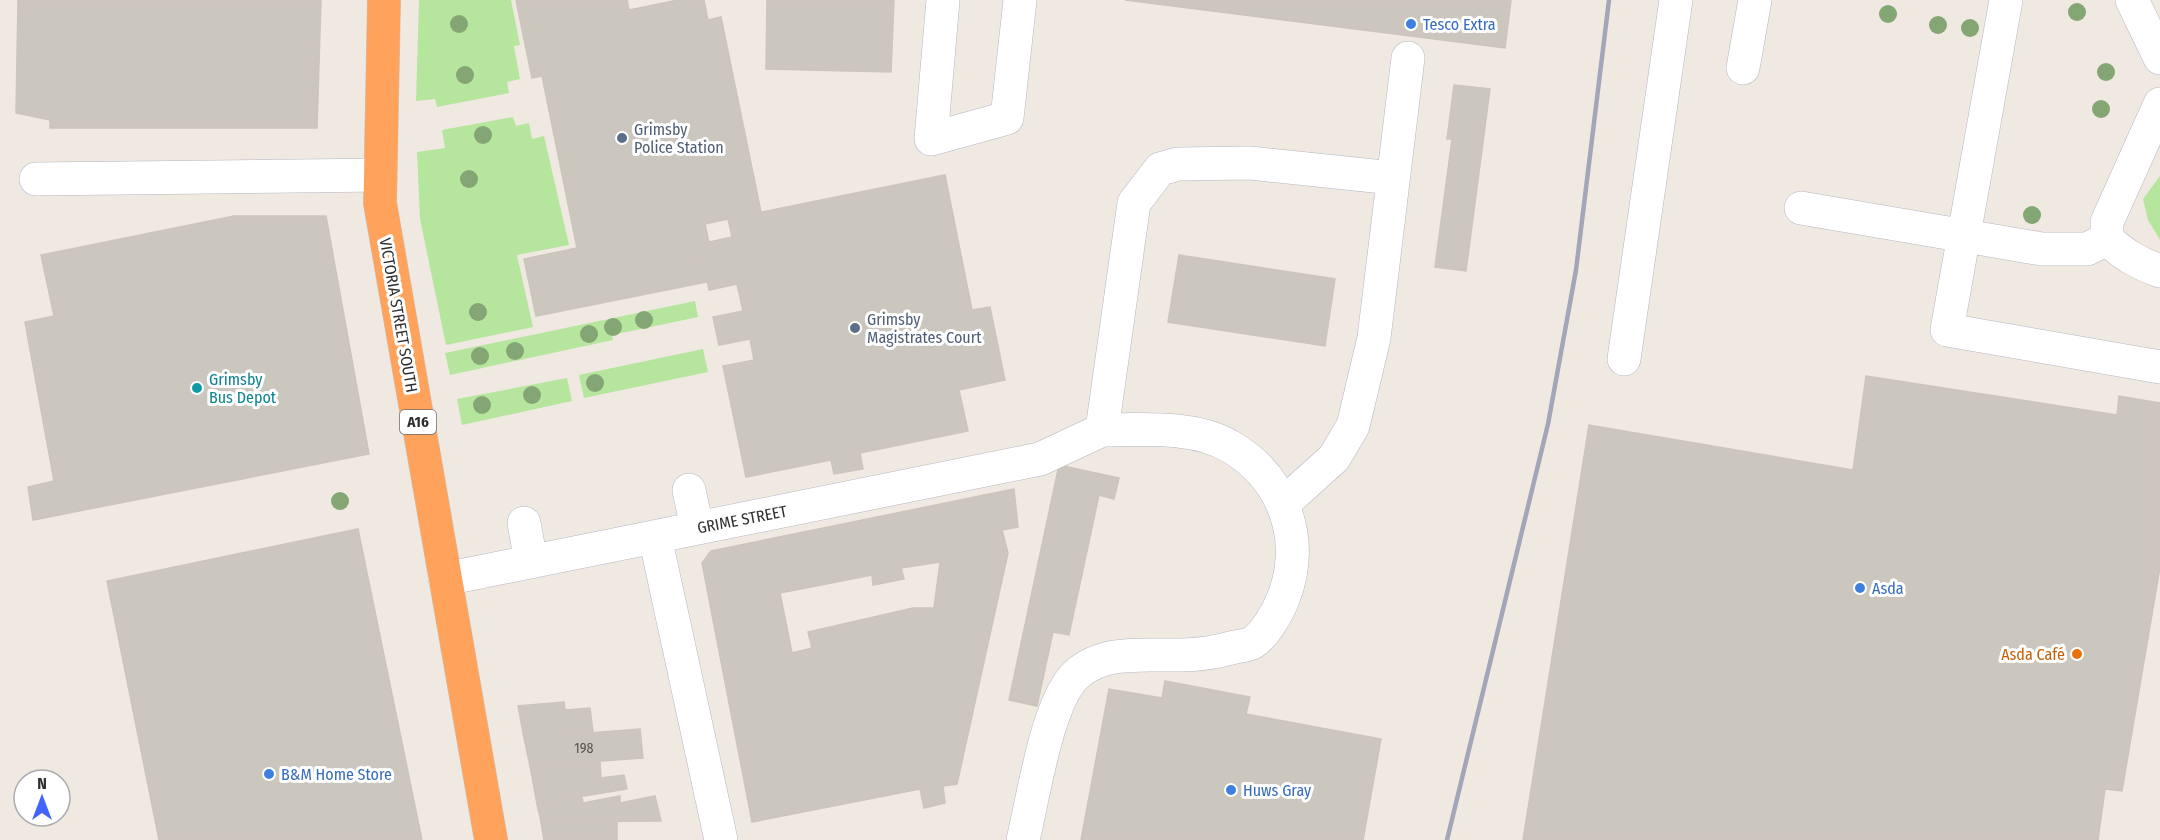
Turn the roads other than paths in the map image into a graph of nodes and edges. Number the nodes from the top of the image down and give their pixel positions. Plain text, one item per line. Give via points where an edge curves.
1 (384, 0) edge
2 (943, 0) edge
3 (1020, 0) edge
4 (1676, 0) edge
5 (1755, 0) edge
6 (2006, 0) edge
7 (2132, 0) edge
8 (1408, 58) dead end
9 (2160, 58) edge
10 (1743, 68) dead end
11 (2160, 104) edge
12 (381, 175) junction
13 (1394, 178) junction
14 (36, 179) dead end
15 (1801, 208) dead end
16 (1964, 236) junction
17 (2107, 239) junction
18 (2160, 271) edge
19 (1624, 359) dead end
20 (2160, 368) edge
21 (1102, 430) junction
22 (689, 490) dead end
23 (1284, 503) junction
24 (524, 524) dead end
25 (697, 528) junction
26 (655, 537) junction
27 (531, 562) junction
28 (445, 579) junction
29 (491, 840) edge
30 (721, 840) edge
31 (1023, 840) edge

1 - 12 highway, VICTORIA STREET SOUTH / A16
2 - 3 street via 931,139 1007,118
4 - 19 street
5 - 10 street
6 - 16 street
7 - 9 street
8 - 13 street
11 - 17 street via 2107,222
12 - 14 street
12 - 28 highway, VICTORIA STREET SOUTH / A16 via 380,203
13 - 21 street via 1250,163 1178,164 1160,170 1134,203
13 - 23 street via 1374,338 1353,426 1334,458
15 - 16 street
16 - 17 street via 2042,249 2087,249
16 - 20 street via 1947,330
17 - 18 street via 2135,261
21 - 23 street via 1178,432 1204,436 1229,446 1258,467
21 - 25 street, GRIME STREET via 1040,459
22 - 25 street
23 - 31 street via 1294,539 1291,577 1277,613 1253,642 1217,652 1119,656 1091,664 1077,674 1055,707
24 - 27 street
25 - 26 street, GRIME STREET
26 - 27 street, GRIME STREET
26 - 30 street
27 - 28 street, GRIME STREET
28 - 29 highway, VICTORIA STREET SOUTH / A16

